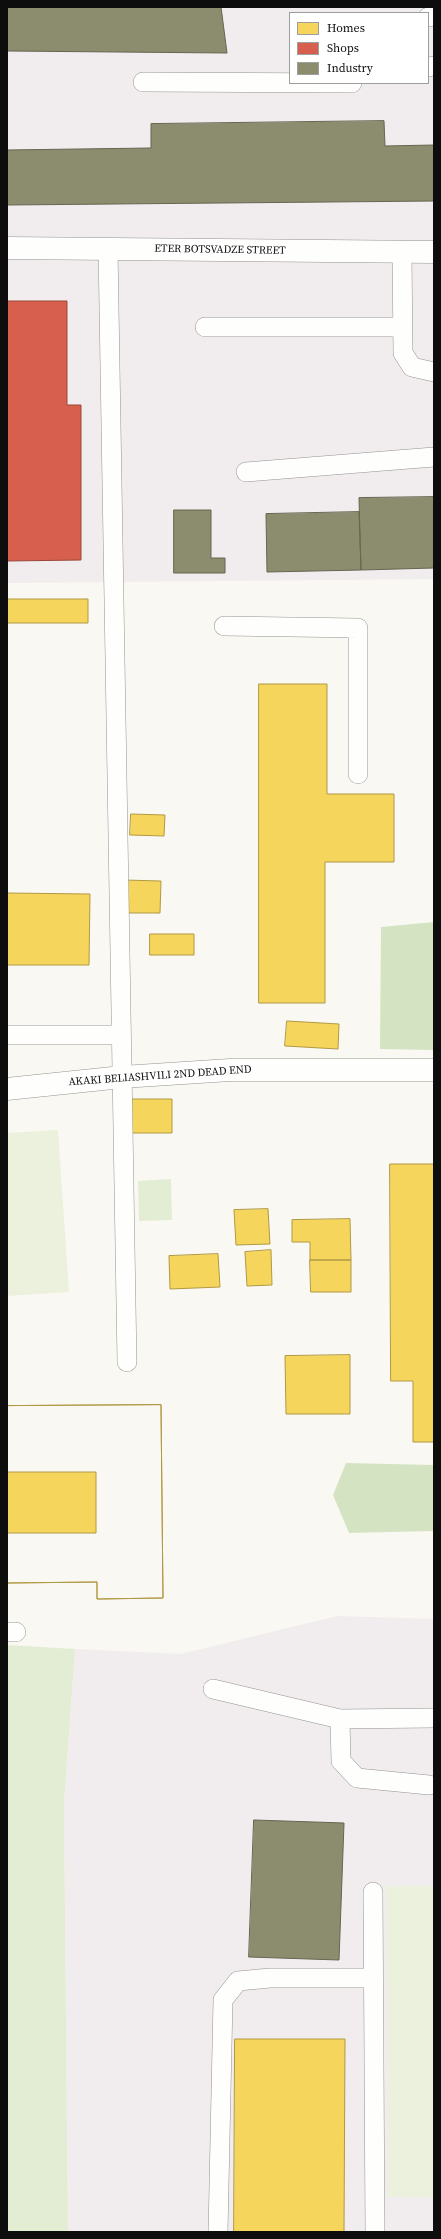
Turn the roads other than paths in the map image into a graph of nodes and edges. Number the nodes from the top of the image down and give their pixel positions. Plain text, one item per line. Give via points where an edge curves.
1 (143, 82) dead end
2 (289, 83) edge
3 (7, 248) edge
4 (108, 249) junction
5 (402, 252) junction
6 (434, 252) edge
7 (205, 327) dead end
8 (402, 327) junction
9 (434, 372) edge
10 (434, 457) edge
11 (246, 472) dead end
12 (224, 626) dead end
13 (358, 774) dead end
14 (7, 1035) edge
15 (121, 1035) junction
16 (434, 1070) edge
17 (122, 1077) junction
18 (7, 1089) edge
19 (127, 1362) dead end
20 (213, 1689) dead end
21 (434, 1718) edge
22 (340, 1720) junction
23 (429, 1785) dead end
24 (373, 1892) dead end
25 (373, 1978) junction
26 (218, 2232) edge
27 (374, 2232) edge

1 - 2 lane
3 - 4 street, ETER BOTSVADZE STREET
4 - 5 street, ETER BOTSVADZE STREET
4 - 15 lane
5 - 6 street, ETER BOTSVADZE STREET
5 - 8 lane
7 - 8 lane
8 - 9 lane via 403,353 412,367
10 - 11 lane
12 - 13 lane via 358,628
14 - 15 lane
15 - 17 lane
16 - 17 street, AKAKI BELIASHVILI 2ND DEAD END via 230,1070
17 - 18 street, AKAKI BELIASHVILI 2ND DEAD END
17 - 19 lane
20 - 22 lane
21 - 22 lane
22 - 23 lane via 342,1761 357,1778
24 - 25 lane
25 - 26 lane via 270,1978 238,1981 223,2000
25 - 27 lane

